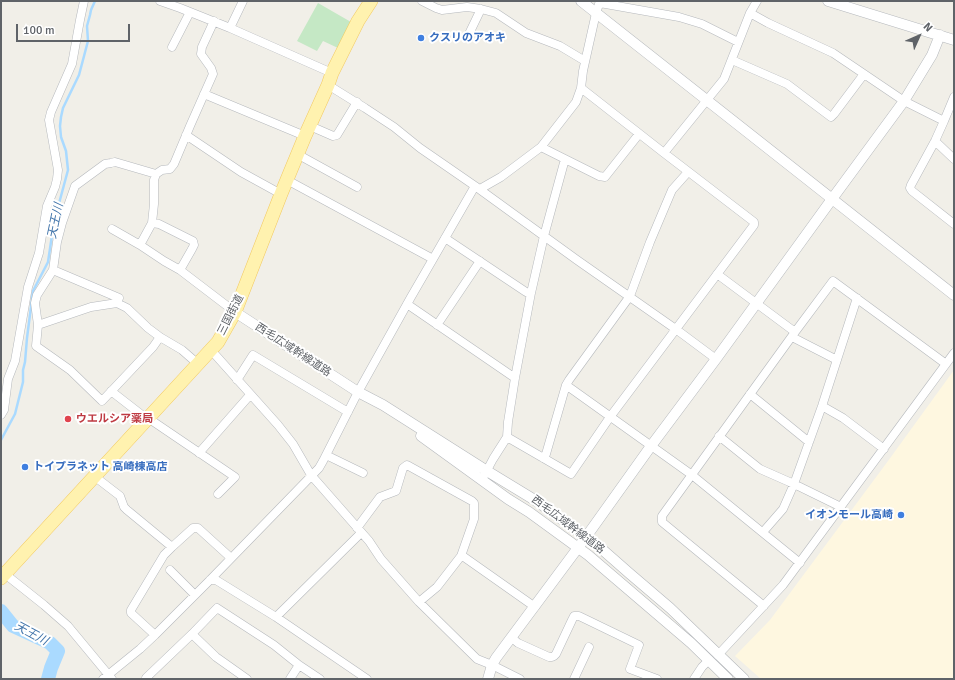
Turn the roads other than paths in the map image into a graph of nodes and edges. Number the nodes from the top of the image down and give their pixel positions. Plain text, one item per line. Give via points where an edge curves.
1 (84, 1) edge
2 (160, 1) edge
3 (243, 1) edge
4 (371, 1) edge
5 (422, 1) edge
6 (581, 1) edge
7 (757, 1) edge
8 (828, 1) edge
9 (181, 4) edge
10 (599, 6) edge
11 (481, 9) junction
12 (190, 12) junction
13 (750, 13) junction
14 (214, 21) junction
15 (230, 28) junction
16 (940, 35) junction
17 (467, 38) dead end
18 (954, 40) edge
19 (738, 42) junction
20 (172, 47) dead end
21 (732, 60) junction
22 (586, 61) junction
23 (864, 74) junction
24 (330, 79) junction
25 (580, 88) junction
26 (204, 94) junction
27 (954, 97) edge
28 (706, 100) junction
29 (904, 101) junction
30 (357, 102) junction
31 (944, 121) junction
32 (307, 131) junction
33 (639, 134) junction
34 (186, 135) junction
35 (935, 142) junction
36 (541, 147) junction
37 (664, 153) junction
38 (297, 154) junction
39 (565, 159) junction
40 (954, 159) edge
41 (688, 172) junction
42 (156, 174) junction
43 (287, 180) junction
44 (357, 187) dead end
45 (477, 188) junction
46 (281, 194) junction
47 (832, 199) junction
48 (152, 223) junction
49 (954, 224) edge
50 (112, 229) dead end
51 (544, 236) junction
52 (445, 238) junction
53 (140, 245) junction
54 (433, 259) junction
55 (480, 261) junction
56 (53, 270) junction
57 (180, 270) junction
58 (717, 274) junction
59 (531, 293) junction
60 (954, 295) edge
61 (630, 296) junction
62 (857, 298) junction
63 (117, 303) junction
64 (407, 304) junction
65 (756, 304) junction
66 (235, 312) junction
67 (38, 325) junction
68 (436, 325) junction
69 (677, 330) junction
70 (793, 334) junction
71 (160, 336) junction
72 (211, 350) junction
73 (954, 353) edge
74 (716, 359) junction
75 (837, 360) junction
76 (198, 364) junction
77 (946, 364) junction
78 (515, 378) junction
79 (237, 380) junction
80 (566, 385) junction
81 (111, 391) junction
82 (358, 392) junction
83 (750, 394) junction
84 (250, 395) junction
85 (372, 399) junction
86 (822, 406) junction
87 (348, 412) junction
88 (1, 416) edge
89 (610, 417) junction
90 (148, 419) junction
91 (719, 436) junction
92 (507, 437) junction
93 (809, 442) junction
94 (651, 446) junction
95 (884, 449) junction
96 (199, 453) junction
97 (326, 455) junction
98 (543, 458) junction
99 (487, 471) junction
100 (362, 473) dead end
101 (311, 475) junction
102 (692, 475) junction
103 (94, 476) junction
104 (482, 480) junction
105 (794, 484) junction
106 (218, 494) dead end
107 (841, 506) junction
108 (359, 530) junction
109 (763, 532) junction
110 (586, 537) junction
111 (172, 547) junction
112 (578, 548) junction
113 (461, 556) junction
114 (231, 558) junction
115 (800, 563) junction
116 (170, 570) dead end
117 (3, 576) edge
118 (210, 580) junction
119 (195, 596) junction
120 (419, 602) junction
121 (764, 606) junction
122 (535, 607) junction
123 (276, 617) junction
124 (192, 634) junction
125 (156, 635) junction
126 (512, 638) junction
127 (589, 646) dead end
128 (718, 655) junction
129 (708, 660) junction
130 (492, 665) junction
131 (299, 666) junction
132 (108, 677) edge
133 (147, 679) edge
134 (247, 679) edge
135 (290, 679) edge
136 (320, 679) edge
137 (367, 679) edge
138 (488, 679) edge
139 (520, 679) edge
140 (574, 679) edge
141 (657, 679) edge
142 (694, 679) edge
143 (728, 679) edge
144 (744, 679) edge

1 - 88 street via 72,64 49,120 58,170 28,287 15,361 8,379
2 - 9 street
3 - 15 street
4 - 24 main road, 三国街道 via 358,21
5 - 11 street via 442,10 467,7
6 - 10 street
7 - 13 street
8 - 16 street
9 - 12 street
10 - 19 street via 679,17 702,24
10 - 22 street
10 - 28 street
11 - 17 street
11 - 22 street via 496,13 526,33 560,46
12 - 14 street
12 - 20 street
13 - 19 street
13 - 23 street via 833,53
14 - 15 street
14 - 26 street via 201,54 213,74
15 - 24 street
16 - 18 street
16 - 29 street via 932,55
19 - 21 street
21 - 23 street via 787,84 831,117
21 - 28 street via 724,79
22 - 25 street
23 - 29 street
24 - 30 street
24 - 32 main road, 三国街道
25 - 33 street
25 - 36 street via 576,102
26 - 32 street
26 - 34 street
27 - 31 street
28 - 37 street
28 - 47 street
29 - 31 street
29 - 47 street
30 - 32 street via 337,135
30 - 45 street
31 - 35 street
32 - 38 main road, 三国街道
33 - 37 street
33 - 39 street via 605,176 599,176
34 - 42 street via 174,164 170,169
34 - 46 street via 241,172
35 - 40 street
35 - 49 street via 910,188
36 - 39 street
36 - 45 street via 501,177
37 - 41 street
38 - 43 main road, 三国街道
38 - 44 street
39 - 51 street
41 - 58 street via 754,222
41 - 61 street via 672,190
42 - 48 street
42 - 56 street via 115,162 105,164 75,186 57,242
43 - 46 main road, 三国街道
43 - 54 street
45 - 51 street
45 - 52 street
46 - 66 main road, 三国街道
47 - 60 street
47 - 65 street
48 - 53 street
48 - 57 street via 193,241 194,245
50 - 53 street
51 - 59 street
51 - 61 street
52 - 54 street
52 - 55 street
53 - 57 street
54 - 64 street
55 - 59 street
55 - 68 street
56 - 63 street via 119,298
56 - 67 street via 37,295 35,303
57 - 66 street
58 - 65 street
58 - 69 street
59 - 78 street
61 - 69 street
61 - 80 street
62 - 70 street via 833,281
62 - 75 street
62 - 77 street
63 - 67 street via 91,306
63 - 71 street via 127,308
64 - 68 street
64 - 82 street
65 - 70 street
65 - 74 street
66 - 72 main road, 三国街道
66 - 82 street, 西毛広域幹線道路
67 - 81 street via 36,346 70,370 102,401
68 - 78 street
69 - 74 street
69 - 89 street
70 - 75 street
70 - 83 street
71 - 76 street
71 - 81 street via 153,347
72 - 76 main road, 三国街道
72 - 79 street
73 - 77 street
74 - 94 street
75 - 86 street
76 - 90 main road, 三国街道
77 - 95 street
78 - 92 street
79 - 84 street
79 - 87 street via 254,355
80 - 89 street
80 - 98 street
81 - 90 street
82 - 85 street, 西毛広域幹線道路
82 - 87 street
83 - 91 street
83 - 93 street
84 - 96 street
84 - 101 street via 293,444
85 - 99 street, 西毛広域幹線道路
85 - 104 street, 西毛広域幹線道路
86 - 93 street
86 - 95 street via 843,418
87 - 97 street
89 - 94 street
89 - 98 street via 571,474
90 - 96 street
90 - 103 main road, 三国街道
91 - 102 street
91 - 105 street via 760,468
92 - 98 street
92 - 99 street
93 - 105 street
94 - 102 street
94 - 110 street
95 - 107 street
96 - 106 street via 235,477
97 - 100 street
97 - 101 street via 319,468
99 - 104 street
99 - 110 street, 西毛広域幹線道路 via 538,502
101 - 108 street
101 - 114 street
102 - 109 street
102 - 121 street via 662,516 662,522
103 - 111 street via 120,496 127,510
103 - 117 main road, 三国街道
104 - 112 street, 西毛広域幹線道路
105 - 107 street
105 - 109 street via 783,509
107 - 115 street
108 - 113 street via 380,497 396,491 403,468 407,465 474,503 474,519
108 - 120 street
108 - 123 street
109 - 115 street
110 - 112 street
110 - 128 street, 西毛広域幹線道路 via 670,608
111 - 114 street via 193,528 198,528
111 - 125 street via 164,555 131,610 132,614
112 - 122 street
112 - 129 street, 西毛広域幹線道路
113 - 120 street via 437,587
113 - 122 street
114 - 118 street
115 - 121 street
116 - 119 street
117 - 132 street via 44,605 68,626
118 - 119 street
118 - 123 street via 216,580
119 - 125 street
120 - 130 street via 477,659
121 - 128 street
122 - 126 street
123 - 137 street
124 - 131 street via 217,608 274,645
124 - 133 street
124 - 134 street via 216,657
125 - 132 street
126 - 130 street
126 - 141 street via 552,657 556,654 574,616 579,616 639,646 630,668
127 - 140 street
128 - 144 street, 西毛広域幹線道路
129 - 142 street
129 - 143 street, 西毛広域幹線道路
130 - 138 street
130 - 139 street
131 - 135 street
131 - 136 street

